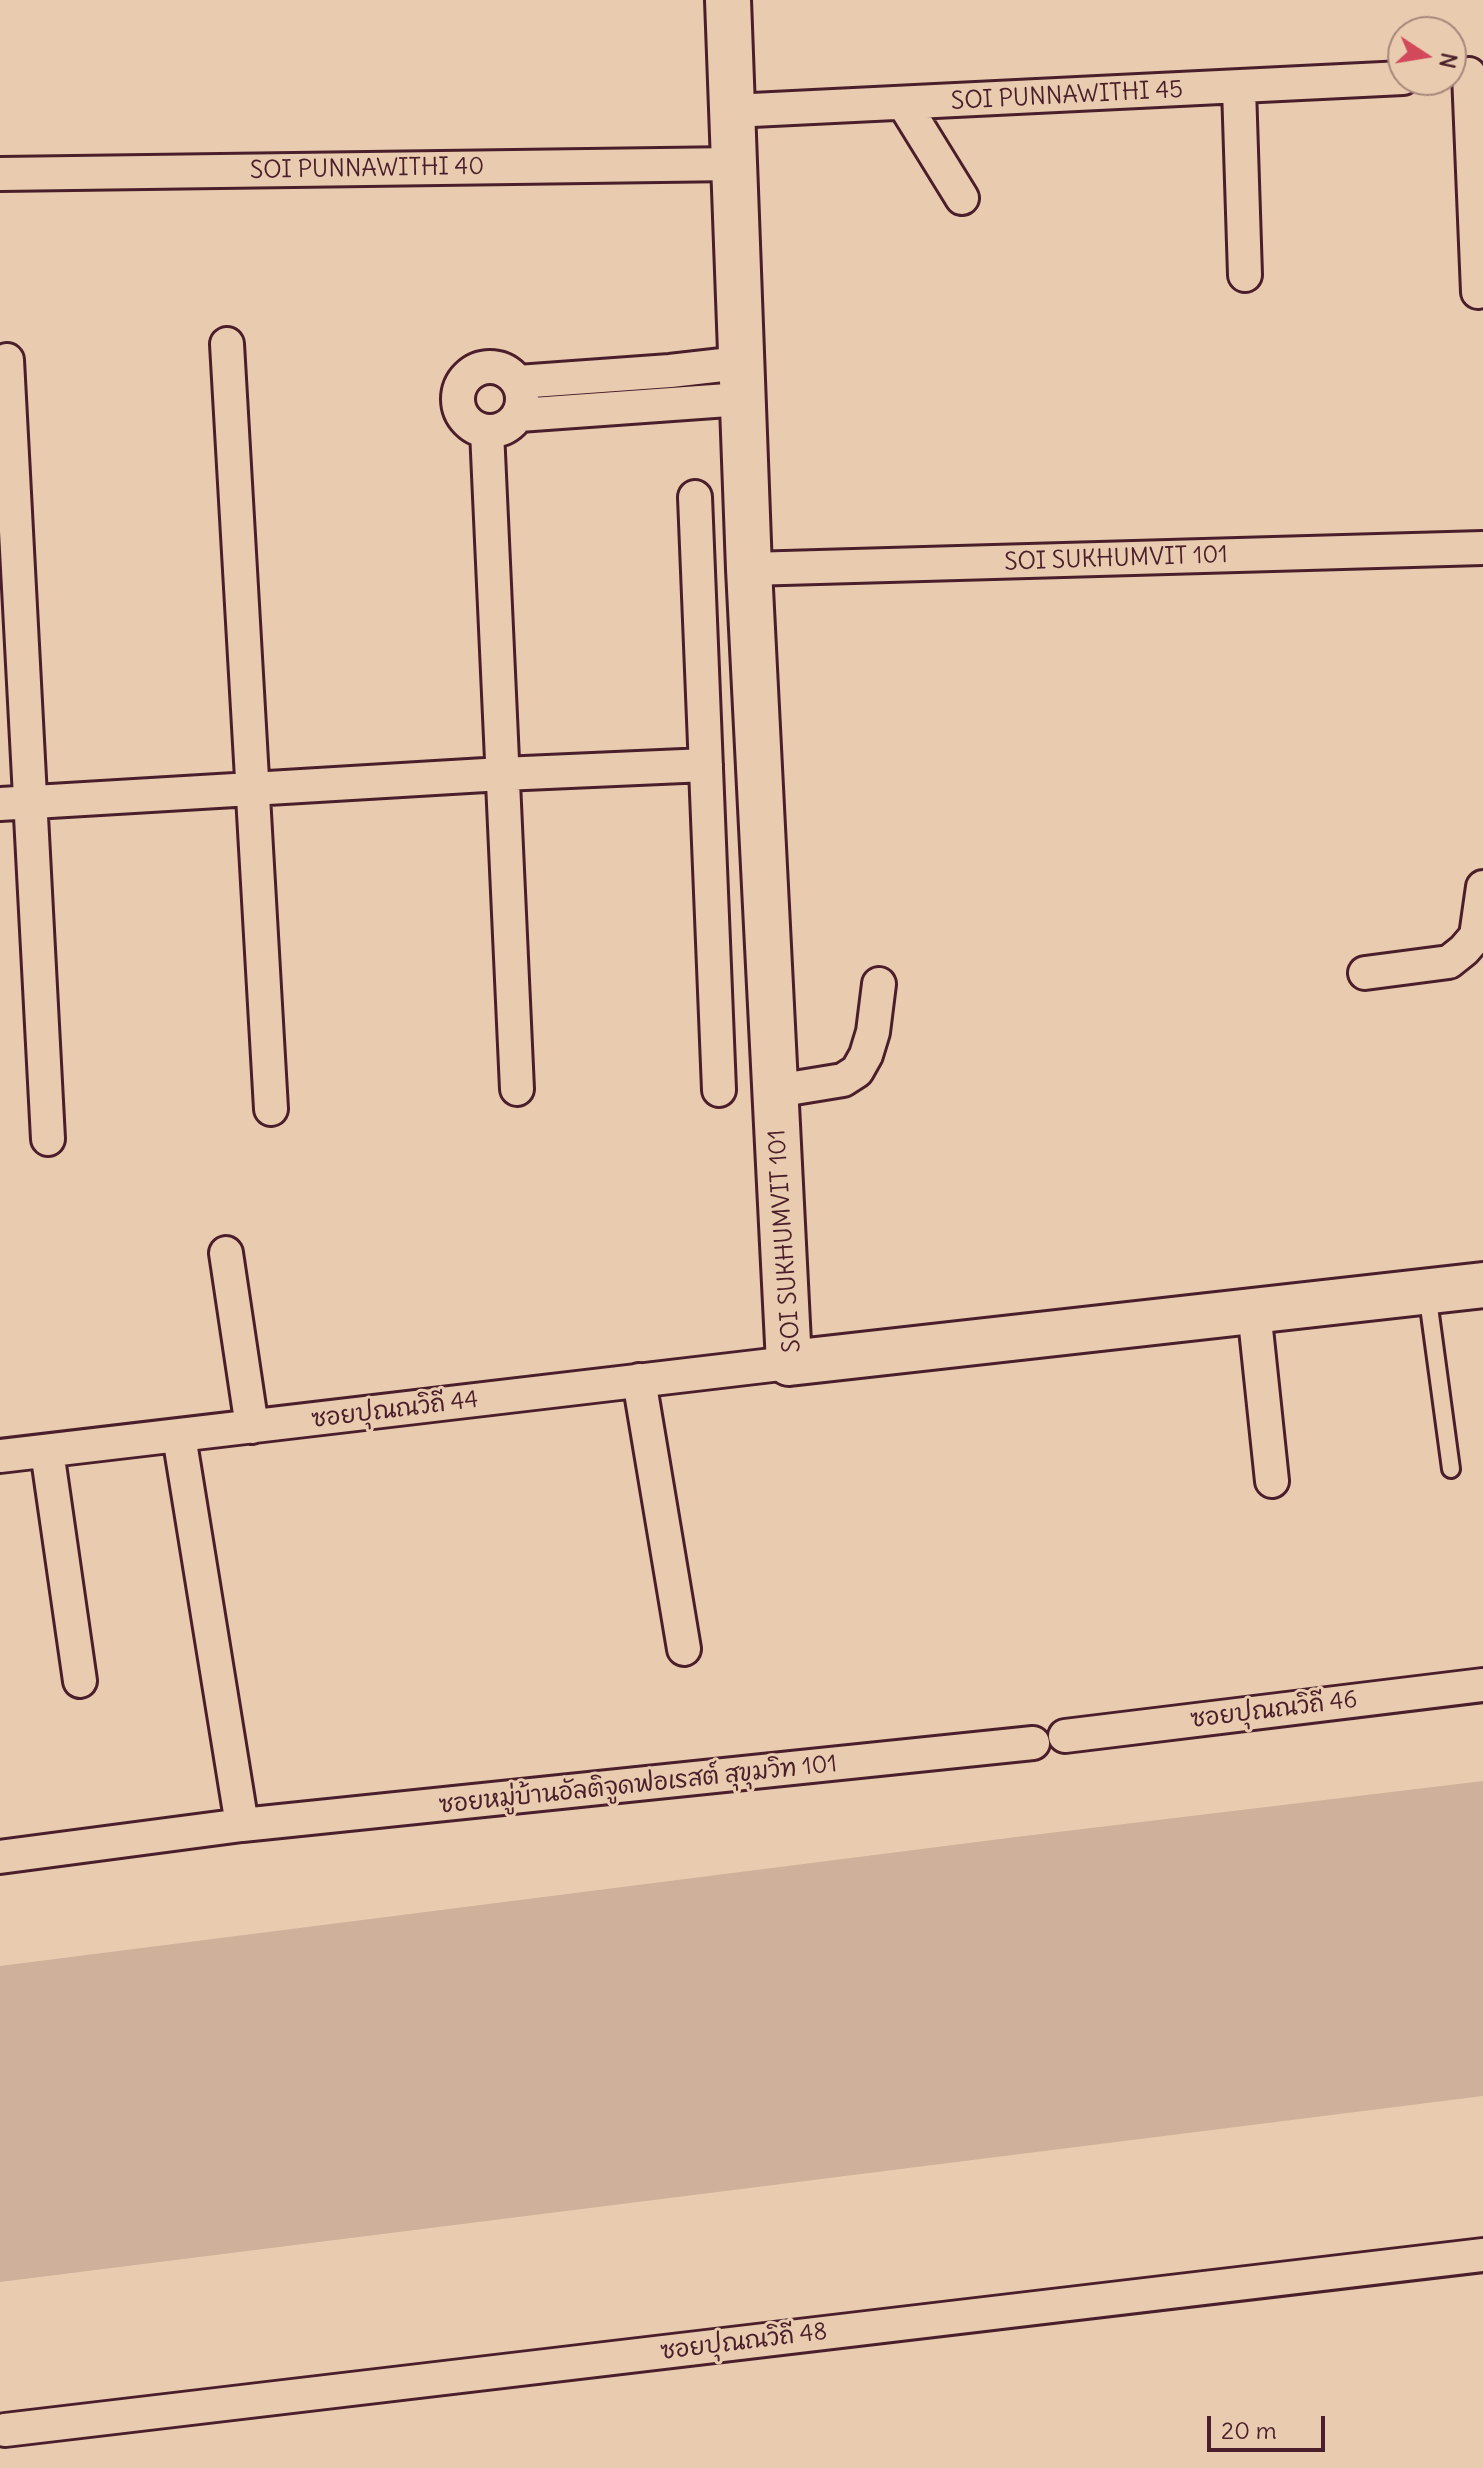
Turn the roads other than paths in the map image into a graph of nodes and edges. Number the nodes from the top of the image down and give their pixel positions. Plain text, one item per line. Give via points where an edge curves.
1 (728, 0) edge
2 (1468, 74) edge
3 (1387, 79) edge
4 (1239, 88) junction
5 (904, 104) junction
6 (732, 111) junction
7 (734, 164) junction
8 (0, 174) edge
9 (962, 198) dead end
10 (1245, 275) dead end
11 (1478, 292) dead end
12 (227, 344) dead end
13 (7, 360) dead end
14 (599, 377) junction
15 (741, 381) junction
16 (518, 382) junction
17 (601, 408) junction
18 (519, 415) junction
19 (487, 431) junction
20 (695, 497) dead end
21 (1483, 548) edge
22 (749, 569) junction
23 (706, 765) junction
24 (502, 774) junction
25 (251, 789) junction
26 (15, 803) edge
27 (1483, 887) edge
28 (1365, 973) dead end
29 (879, 984) dead end
30 (517, 1089) dead end
31 (719, 1090) dead end
32 (776, 1091) junction
33 (271, 1109) dead end
34 (48, 1139) dead end
35 (226, 1253) dead end
36 (1483, 1285) edge
37 (1427, 1291) junction
38 (1254, 1310) junction
39 (789, 1363) junction
40 (639, 1380) junction
41 (252, 1427) junction
42 (179, 1436) junction
43 (47, 1451) junction
44 (0, 1456) edge
45 (1451, 1469) dead end
46 (1272, 1481) dead end
47 (684, 1649) dead end
48 (80, 1681) dead end
49 (1483, 1685) edge
50 (1065, 1736) dead end
51 (1033, 1743) dead end
52 (242, 1825) junction
53 (0, 1857) edge
54 (1483, 2255) edge
55 (5, 2430) dead end

1 - 6 street, SOI SUKHUMVIT 101
2 - 11 street
3 - 4 street, SOI PUNNAWITHI 45
4 - 5 street, SOI PUNNAWITHI 45
4 - 10 street
5 - 6 street, SOI PUNNAWITHI 45
5 - 9 street
6 - 7 street, SOI SUKHUMVIT 101
7 - 8 street, SOI PUNNAWITHI 40
7 - 15 street, SOI SUKHUMVIT 101
12 - 25 street
13 - 26 street
14 - 15 street
14 - 16 street
14 - 17 street
15 - 17 street
15 - 22 street, SOI SUKHUMVIT 101
16 - 18 street
16 - 19 street via 504,370 486,368 463,382 459,409 470,425
17 - 18 street
18 - 19 street via 505,428
19 - 24 street
20 - 23 street
21 - 22 street, SOI SUKHUMVIT 101
22 - 32 street, SOI SUKHUMVIT 101
23 - 24 street
23 - 31 street
24 - 25 street
24 - 30 street
25 - 26 street
25 - 33 street
26 - 34 street
27 - 28 street via 1476,936 1449,962
29 - 32 street via 873,1032 857,1071 843,1080
32 - 39 street, SOI SUKHUMVIT 101
35 - 41 street
36 - 37 street, SOI SUKHUMVIT 101
37 - 38 street, SOI SUKHUMVIT 101
37 - 45 lane
38 - 39 street, SOI SUKHUMVIT 101
38 - 46 street
39 - 40 street, ซอยปุณณวิถี 44
40 - 41 street, ซอยปุณณวิถี 44
40 - 47 street
41 - 42 street, ซอยปุณณวิถี 44
42 - 43 street, ซอยปุณณวิถี 44
42 - 52 street
43 - 44 street, ซอยปุณณวิถี 44
43 - 48 street
49 - 50 street, ซอยปุณณวิถี 46
51 - 52 street, ซอยหมู่บ้านอัลติจูดฟอเรสต์ สุขุมวิท 101
52 - 53 street, ซอยหมู่บ้านอัลติจูดฟอเรสต์ สุขุมวิท 101
54 - 55 street, ซอยปุณณวิถี 48

